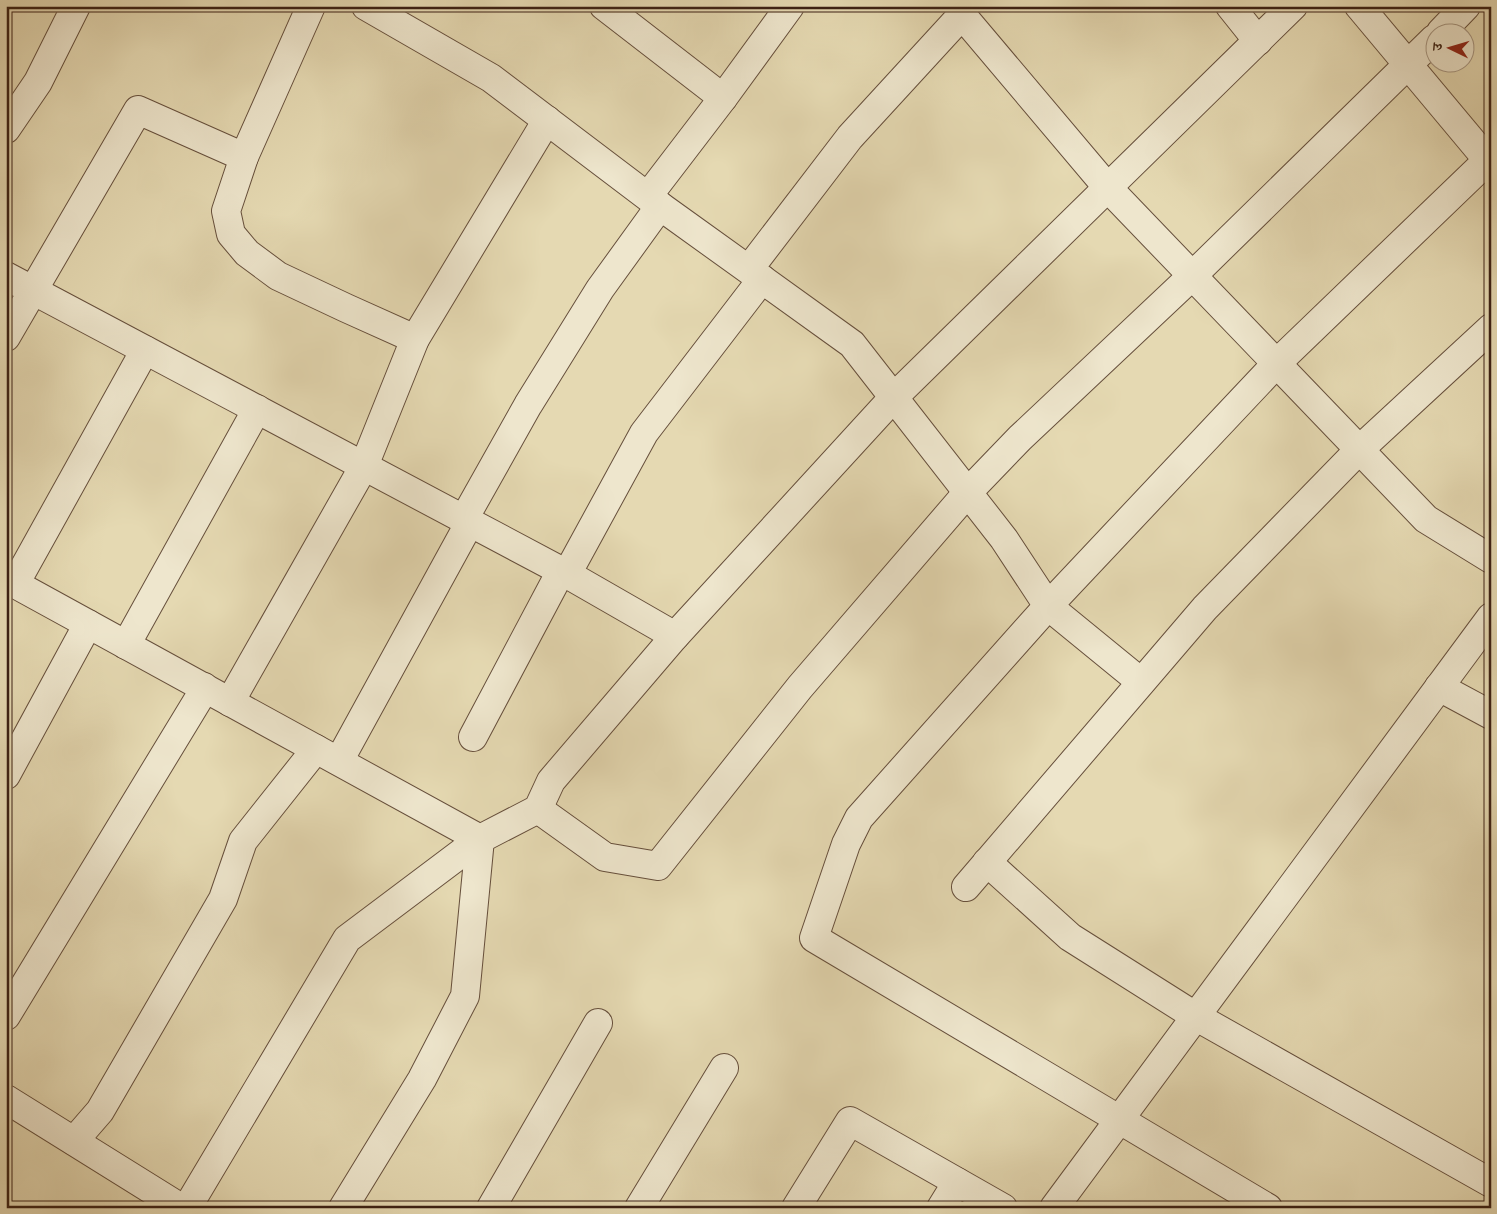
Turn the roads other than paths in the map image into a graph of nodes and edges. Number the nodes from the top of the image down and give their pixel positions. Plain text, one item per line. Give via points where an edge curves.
1 (76, 6) edge
2 (311, 6) edge
3 (366, 6) edge
4 (604, 6) edge
5 (790, 6) edge
6 (1230, 6) edge
7 (1293, 6) edge
8 (1359, 6) edge
9 (1466, 6) edge
10 (958, 10) edge
11 (1451, 22) edge
12 (1258, 40) junction
13 (1424, 49) edge
14 (1409, 65) junction
15 (723, 98) junction
16 (547, 120) junction
17 (6, 129) edge
18 (244, 157) junction
19 (1490, 160) edge
20 (1108, 188) junction
21 (654, 201) junction
22 (756, 274) junction
23 (6, 276) edge
24 (1192, 276) junction
25 (33, 291) junction
26 (1491, 328) edge
27 (6, 337) edge
28 (415, 339) junction
29 (145, 350) junction
30 (1276, 364) junction
31 (894, 397) junction
32 (256, 409) junction
33 (1359, 450) junction
34 (364, 466) junction
35 (968, 492) junction
36 (467, 521) junction
37 (1491, 559) edge
38 (564, 572) junction
39 (11, 582) edge
40 (1048, 606) junction
41 (1491, 617) edge
42 (88, 624) junction
43 (675, 636) junction
44 (126, 645) junction
45 (1141, 682) junction
46 (204, 687) junction
47 (1439, 687) junction
48 (230, 702) junction
49 (1491, 715) edge
50 (473, 738) dead end
51 (327, 755) junction
52 (6, 775) edge
53 (538, 809) junction
54 (480, 839) junction
55 (987, 862) junction
56 (966, 887) dead end
57 (6, 1016) edge
58 (1195, 1016) junction
59 (598, 1023) dead end
60 (724, 1068) dead end
61 (10, 1107) edge
62 (1119, 1120) junction
63 (74, 1141) junction
64 (957, 1182) junction
65 (1491, 1183) edge
66 (180, 1208) edge
67 (187, 1208) edge
68 (343, 1208) edge
69 (491, 1208) edge
70 (639, 1208) edge
71 (796, 1208) edge
72 (941, 1208) edge
73 (1003, 1208) edge
74 (1054, 1208) edge
75 (1268, 1208) edge

1 - 17 street via 38,82
2 - 18 street
3 - 16 street via 491,78
4 - 15 street
5 - 15 street
6 - 12 street
7 - 12 street
8 - 14 street
9 - 11 street
10 - 20 street
10 - 22 street via 850,137
12 - 20 street
13 - 14 street
14 - 19 street
14 - 24 street
15 - 21 street
16 - 21 street
16 - 28 street
18 - 25 street via 138,110
18 - 28 street via 226,211 231,234 247,253 278,276
19 - 30 street
20 - 24 street
20 - 31 street
21 - 22 street
21 - 36 street via 528,405
22 - 31 street via 852,344
22 - 38 street via 644,433
23 - 25 street
24 - 30 street
24 - 35 street via 1055,404
25 - 27 street
25 - 29 street
26 - 33 street
28 - 34 street
29 - 32 street
29 - 39 street
30 - 33 street
30 - 40 street
31 - 35 street
31 - 43 street
32 - 34 street
32 - 44 street
33 - 37 street via 1426,519
33 - 45 street via 1204,608
34 - 36 street
34 - 48 street
35 - 40 street
35 - 53 street via 800,687 658,866 605,857
36 - 38 street
36 - 51 street
38 - 43 street
38 - 50 street
39 - 42 street
40 - 45 street
40 - 62 street via 859,818 846,844 814,938
41 - 47 street
42 - 44 street
42 - 52 street
43 - 53 street via 551,781
44 - 46 street
45 - 55 street
46 - 48 street
46 - 57 street
47 - 49 street
47 - 58 street
48 - 51 street
51 - 54 street
51 - 63 street via 243,841 223,899 100,1111
53 - 54 street
54 - 67 street via 347,939
54 - 68 street via 465,996 422,1079
55 - 56 street
55 - 58 street via 1070,937
58 - 62 street
58 - 65 street
59 - 69 street
60 - 70 street
61 - 63 street
62 - 74 street
62 - 75 street
63 - 66 street
64 - 71 street via 850,1122
64 - 72 street
64 - 73 street

